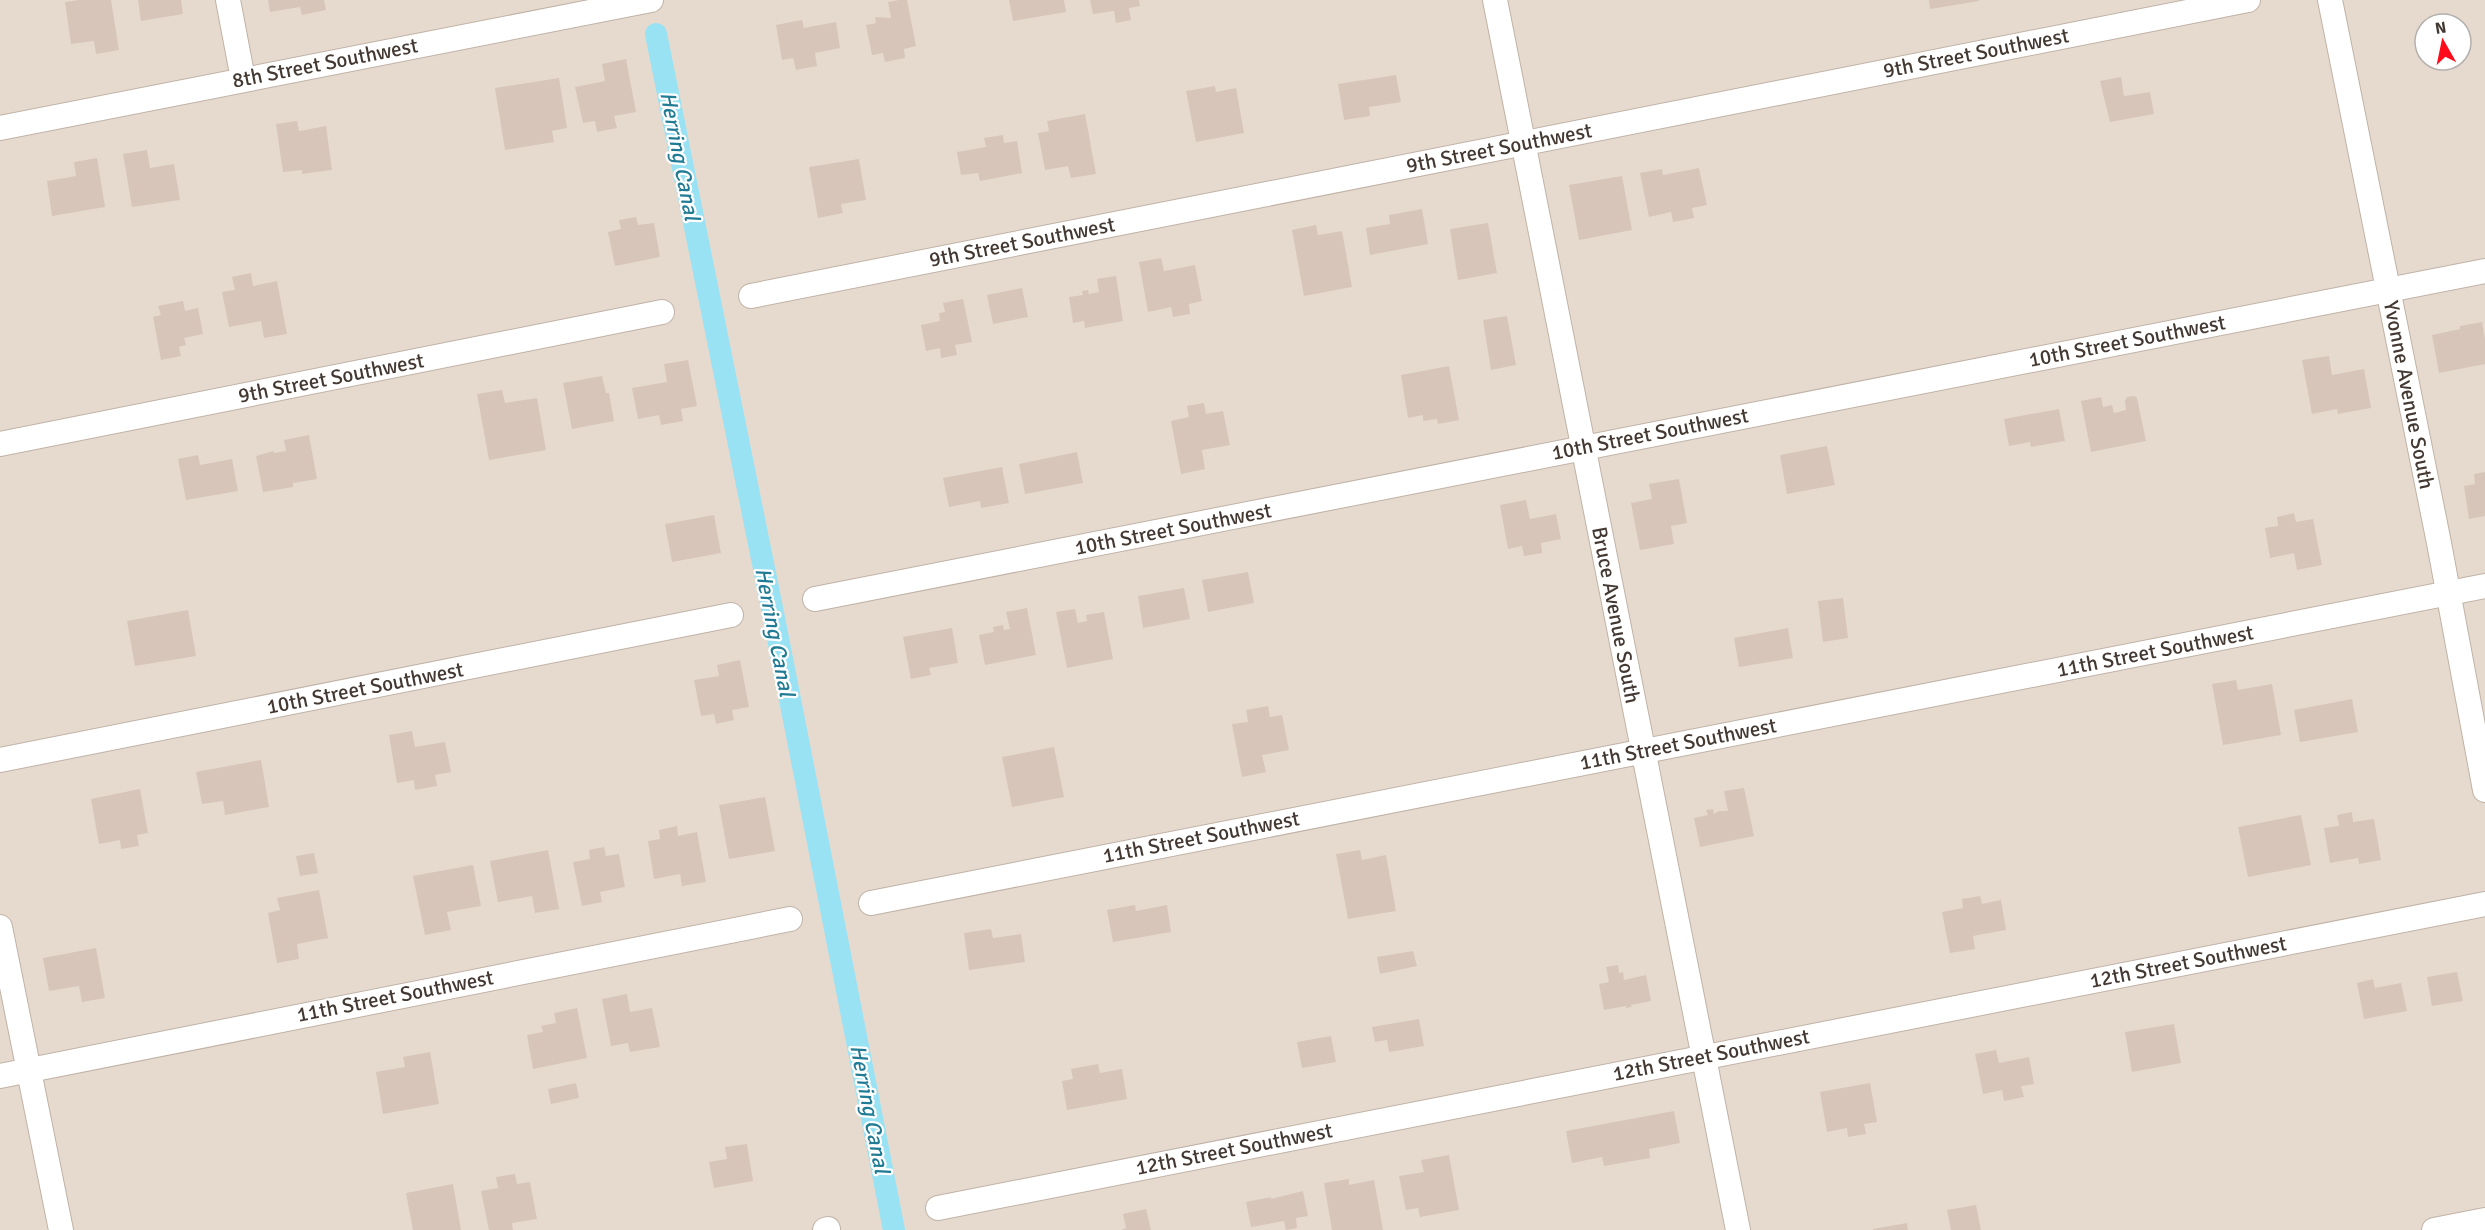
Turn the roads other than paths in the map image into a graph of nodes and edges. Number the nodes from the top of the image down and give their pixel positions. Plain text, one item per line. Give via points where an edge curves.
1 (228, 0) edge
2 (651, 0) edge
3 (1495, 0) edge
4 (2247, 0) edge
5 (2330, 0) edge
6 (243, 79) junction
7 (0, 128) edge
8 (1522, 143) junction
9 (2485, 271) edge
10 (2387, 290) junction
11 (751, 296) dead end
12 (662, 312) dead end
13 (0, 444) edge
14 (1584, 447) junction
15 (2485, 586) edge
16 (2447, 593) junction
17 (815, 599) dead end
18 (731, 615) dead end
19 (1642, 751) junction
20 (0, 760) edge
21 (2485, 790) edge
22 (871, 903) dead end
23 (2485, 904) edge
24 (790, 919) dead end
25 (0, 927) edge
26 (1704, 1056) junction
27 (29, 1070) junction
28 (0, 1076) edge
29 (938, 1208) dead end
30 (2485, 1220) edge
31 (61, 1230) edge
32 (1738, 1230) edge
33 (2434, 1230) edge

1 - 6 street
2 - 6 street, 8th Street Southwest
3 - 8 street, Bruce Avenue South
4 - 8 street, 9th Street Southwest
5 - 10 street, Yvonne Avenue South
6 - 7 street, 8th Street Southwest
8 - 11 street, 9th Street Southwest
8 - 14 street, Bruce Avenue South
9 - 10 street, 10th Street Southwest
10 - 14 street, 10th Street Southwest
10 - 16 street, Yvonne Avenue South
12 - 13 street, 9th Street Southwest
14 - 17 street, 10th Street Southwest
14 - 19 street, Bruce Avenue South
15 - 16 street, 11th Street Southwest
16 - 19 street, 11th Street Southwest
16 - 21 street, Yvonne Avenue South
18 - 20 street, 10th Street Southwest
19 - 22 street, 11th Street Southwest
19 - 26 street, Bruce Avenue South
23 - 26 street, 12th Street Southwest
24 - 27 street, 11th Street Southwest
25 - 27 street
26 - 29 street, 12th Street Southwest
26 - 32 street, Bruce Avenue South
27 - 28 street, 11th Street Southwest
27 - 31 street
30 - 33 street

